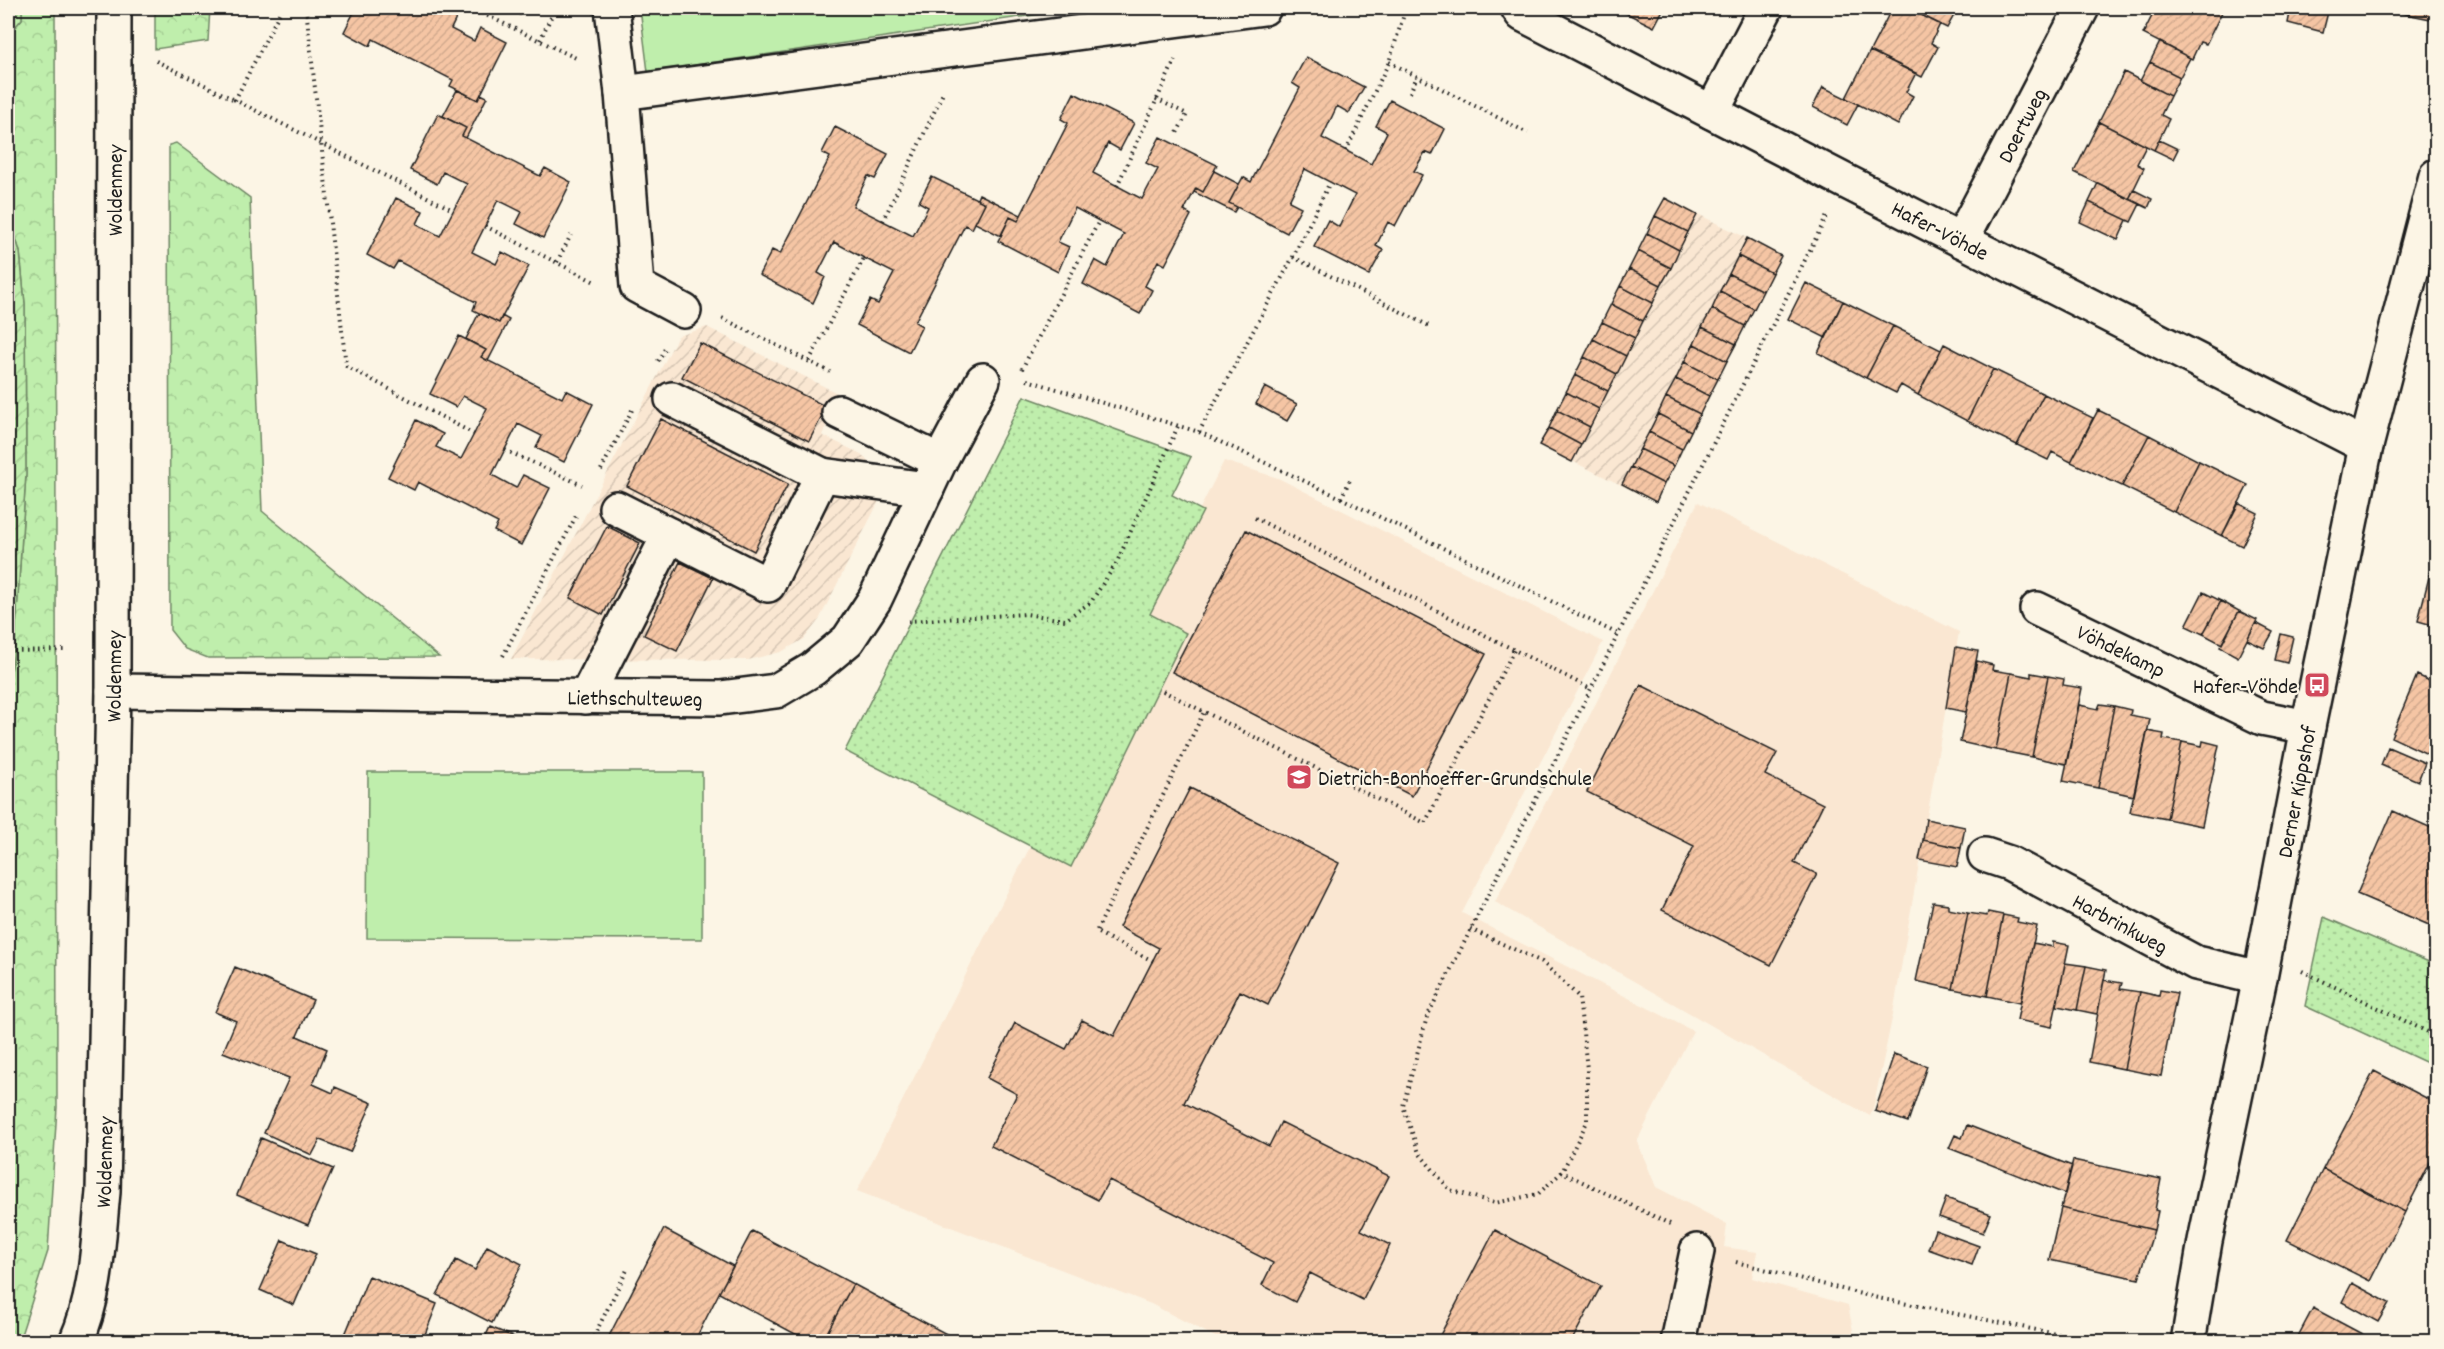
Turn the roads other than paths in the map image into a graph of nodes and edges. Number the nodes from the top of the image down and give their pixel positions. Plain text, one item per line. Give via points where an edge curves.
1 (114, 8) edge
2 (612, 8) edge
3 (1264, 8) edge
4 (1518, 8) edge
5 (1766, 8) edge
6 (2082, 8) edge
7 (622, 86) junction
8 (1712, 112) junction
9 (2436, 176) edge
10 (1961, 240) junction
11 (684, 312) road end
12 (983, 380) dead end
13 (672, 399) dead end
14 (839, 412) dead end
15 (2366, 446) junction
16 (934, 475) junction
17 (822, 476) junction
18 (603, 499) road end
19 (669, 535) junction
20 (2037, 609) dead end
21 (113, 691) junction
22 (586, 697) junction
23 (2308, 727) junction
24 (1985, 855) dead end
25 (2263, 966) junction
26 (1697, 1251) road end
27 (76, 1341) edge
28 (1678, 1341) edge
29 (2188, 1341) edge

1 - 21 street, Woldenmey
2 - 7 street
3 - 7 street
4 - 8 street, Hafer-Vöhde via 1522,14
5 - 8 street
6 - 10 street, Doertweg
7 - 11 street via 637,286
8 - 10 street, Hafer-Vöhde
9 - 15 street, Derner Kippshof
10 - 15 street, Hafer-Vöhde
12 - 16 street, Liethschulteweg
13 - 17 street
14 - 16 street
15 - 23 street, Derner Kippshof
16 - 17 street
16 - 22 street, Liethschulteweg via 875,599 848,640 813,669 776,692 720,698
17 - 19 street via 768,585
18 - 19 street
19 - 22 street
20 - 23 street, Vöhdekamp via 2262,718
21 - 22 street, Liethschulteweg
21 - 27 street, Woldenmey via 103,1192 95,1267
23 - 25 street, Derner Kippshof
24 - 25 street, Harbrinkweg via 2009,863 2196,963
25 - 29 street, Derner Kippshof
26 - 28 street

